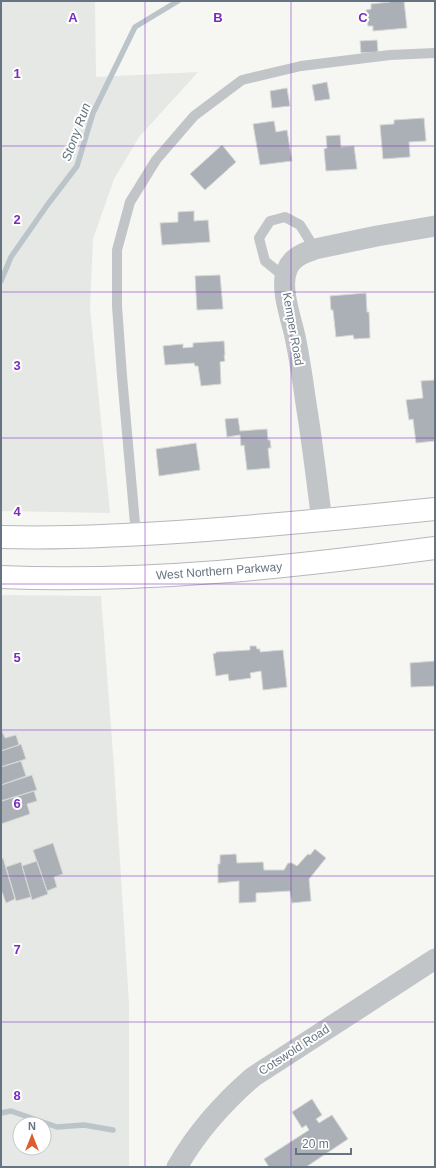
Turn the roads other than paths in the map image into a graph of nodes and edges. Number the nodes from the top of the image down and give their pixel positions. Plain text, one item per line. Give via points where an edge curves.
1 (435, 53) edge
2 (435, 226) edge
3 (315, 249) junction
4 (286, 278) junction
5 (435, 509) edge
6 (322, 521) junction
7 (136, 535) junction
8 (1, 537) edge
9 (435, 548) edge
10 (1, 577) edge
11 (435, 959) edge
12 (177, 1167) edge

1 - 7 lane via 390,55 301,66 242,80 194,116 156,160 130,202 117,250 117,306
2 - 3 street, Kemper Road
3 - 4 street, Kemper Road via 291,263 286,271
3 - 4 lane via 300,225 285,217 270,221 259,238 265,262
4 - 6 street, Kemper Road via 285,293 308,412
5 - 6 main road
6 - 7 main road
7 - 8 main road
9 - 10 main road, West Northern Parkway via 228,572 131,577
11 - 12 street, Cotswold Road via 253,1077 211,1117

